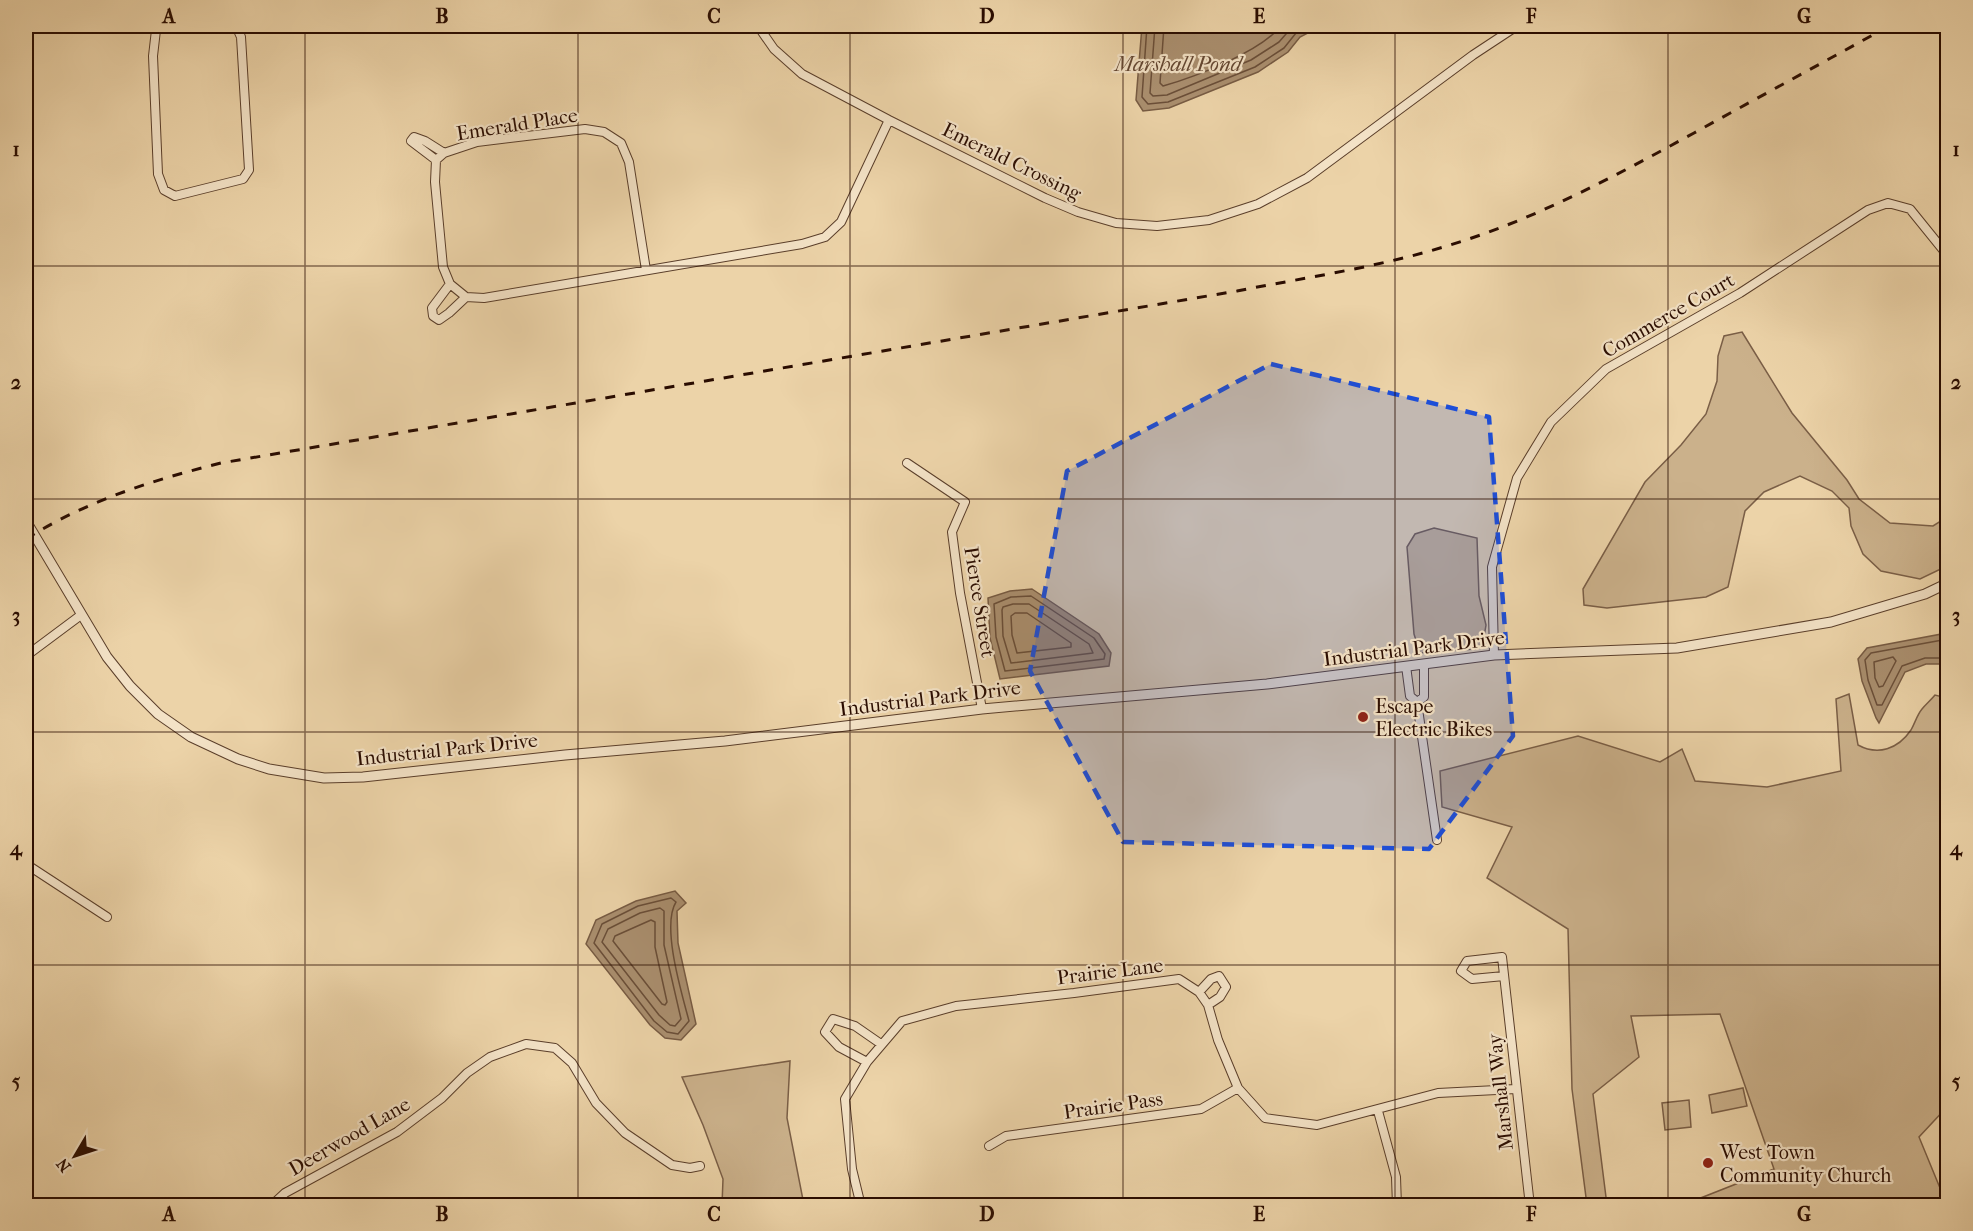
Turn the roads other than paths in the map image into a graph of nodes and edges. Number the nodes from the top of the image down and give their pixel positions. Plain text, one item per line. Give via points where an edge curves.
1 (164, 26) edge
2 (236, 26) edge
3 (758, 26) edge
4 (1517, 26) edge
5 (889, 120) junction
6 (444, 153) junction
7 (436, 160) junction
8 (1947, 256) edge
9 (646, 270) junction
10 (450, 284) junction
11 (466, 297) junction
12 (907, 463) dead end
13 (26, 521) edge
14 (1947, 583) edge
15 (81, 615) junction
16 (1494, 655) junction
17 (26, 656) edge
18 (1424, 664) junction
19 (1406, 666) junction
20 (1417, 702) junction
21 (982, 709) junction
22 (1437, 840) dead end
23 (26, 864) edge
24 (107, 917) dead end
25 (1504, 976) junction
26 (1199, 992) junction
27 (1208, 1005) junction
28 (881, 1044) junction
29 (867, 1062) junction
30 (1238, 1088) junction
31 (1516, 1089) junction
32 (1378, 1111) junction
33 (989, 1146) dead end
34 (700, 1166) dead end
35 (271, 1206) edge
36 (861, 1206) edge
37 (1397, 1206) edge
38 (1530, 1206) edge

1 - 2 street via 156,30 153,56 158,174 165,190 175,196 243,180 249,170 241,37
3 - 5 street, Emerald Crossing via 774,49 802,74
4 - 5 street, Emerald Crossing via 1307,178 1258,204 1209,220 1157,226 1116,222 1078,212
5 - 9 street via 840,222 825,237
6 - 7 street, Emerald Place
6 - 7 street via 414,137 411,141
6 - 9 street, Emerald Place via 488,141 585,129 604,132 621,143 629,162
7 - 10 street, Emerald Place via 443,267
8 - 16 street, Commerce Court via 1910,209 1888,203 1868,210 1740,293 1606,369 1551,422 1517,478 1492,567
9 - 11 street via 484,298
10 - 11 street
10 - 11 street via 432,308 433,316 439,320
12 - 21 street, Pierce Street via 965,502 952,532
13 - 15 street, Industrial Park Drive
14 - 16 street, Industrial Park Drive via 1925,594 1831,621 1677,648
15 - 17 street
15 - 21 street, Industrial Park Drive via 130,686 158,714 191,737 268,770 324,778 725,741
16 - 18 street, Industrial Park Drive
18 - 19 street, Industrial Park Drive
18 - 20 street via 1424,697
19 - 20 street via 1410,696
19 - 21 street, Industrial Park Drive via 1267,684
20 - 22 street
23 - 24 street
25 - 25 street, Marshall Way via 1502,957 1467,961 1461,971 1472,979
25 - 31 street, Marshall Way
26 - 27 street
26 - 27 street via 1219,976 1226,987
26 - 28 street, Prairie Lane via 1179,979 956,1006 902,1021
27 - 30 street
28 - 29 street, Prairie Lane
28 - 29 street via 855,1026 833,1019 825,1032 839,1047
29 - 36 street, Prairie Lane via 845,1099 852,1169
30 - 32 street via 1265,1118 1317,1125
30 - 33 street, Prairie Pass via 1201,1109 1006,1136
31 - 32 street via 1438,1094
31 - 38 street, Marshall Way
32 - 37 street via 1396,1177
34 - 35 street, Deerwood Lane via 672,1165 625,1132 596,1103 572,1063 555,1048 526,1044 490,1057 397,1132 285,1193

